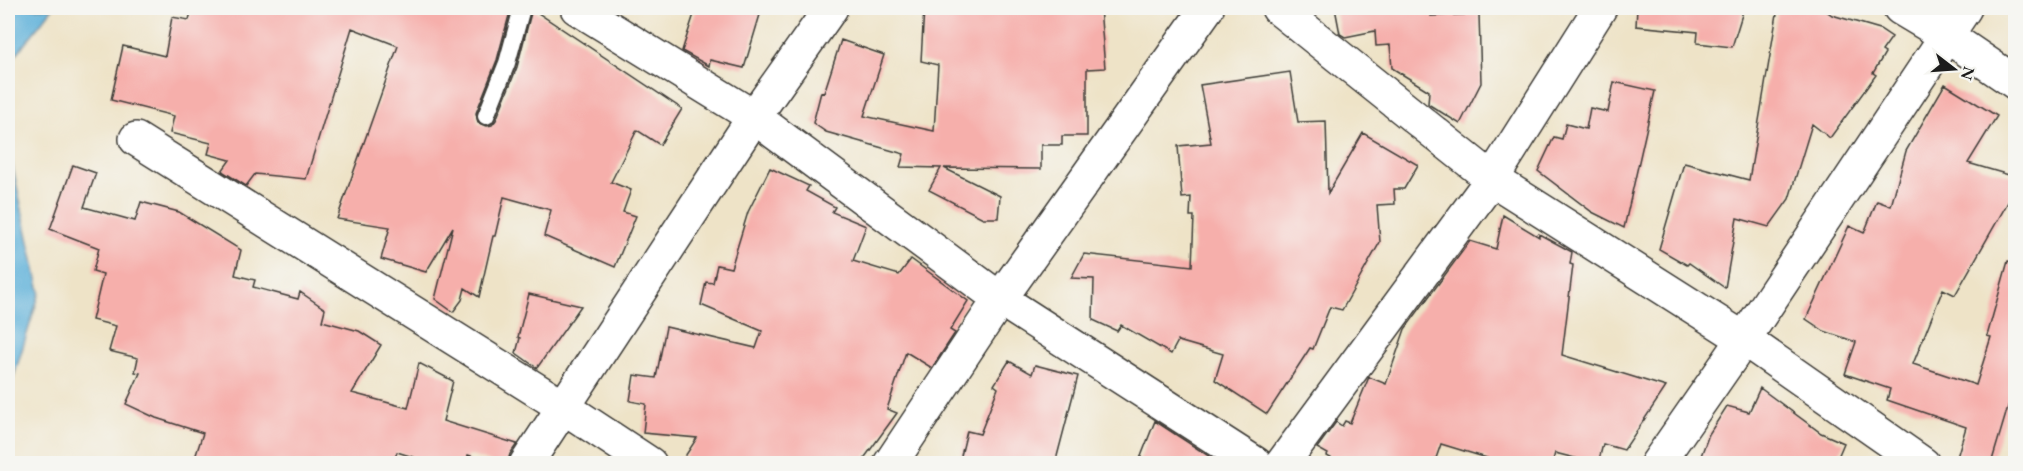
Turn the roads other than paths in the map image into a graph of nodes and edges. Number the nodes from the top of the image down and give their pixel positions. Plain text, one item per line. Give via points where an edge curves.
1 (522, 8) edge
2 (577, 8) edge
3 (831, 8) edge
4 (1207, 8) edge
5 (1278, 8) edge
6 (1600, 8) edge
7 (1900, 8) edge
8 (1965, 8) edge
9 (1947, 36) junction
10 (2016, 83) edge
11 (486, 116) dead end
12 (754, 117) junction
13 (136, 139) dead end
14 (1492, 178) junction
15 (1000, 299) junction
16 (1744, 339) junction
17 (562, 406) junction
18 (526, 464) edge
19 (650, 464) edge
20 (890, 464) edge
21 (1256, 464) edge
22 (1282, 464) edge
23 (1658, 464) edge
24 (1923, 464) edge

1 - 11 lane via 507,63
2 - 12 street
3 - 12 street
4 - 15 street
5 - 14 street
6 - 14 street
7 - 9 street
8 - 9 street
9 - 10 street
9 - 16 street
12 - 15 street
12 - 17 street
13 - 17 street
14 - 16 street
14 - 22 street
15 - 20 street
15 - 21 street
16 - 23 street
16 - 24 street
17 - 18 street
17 - 19 street

